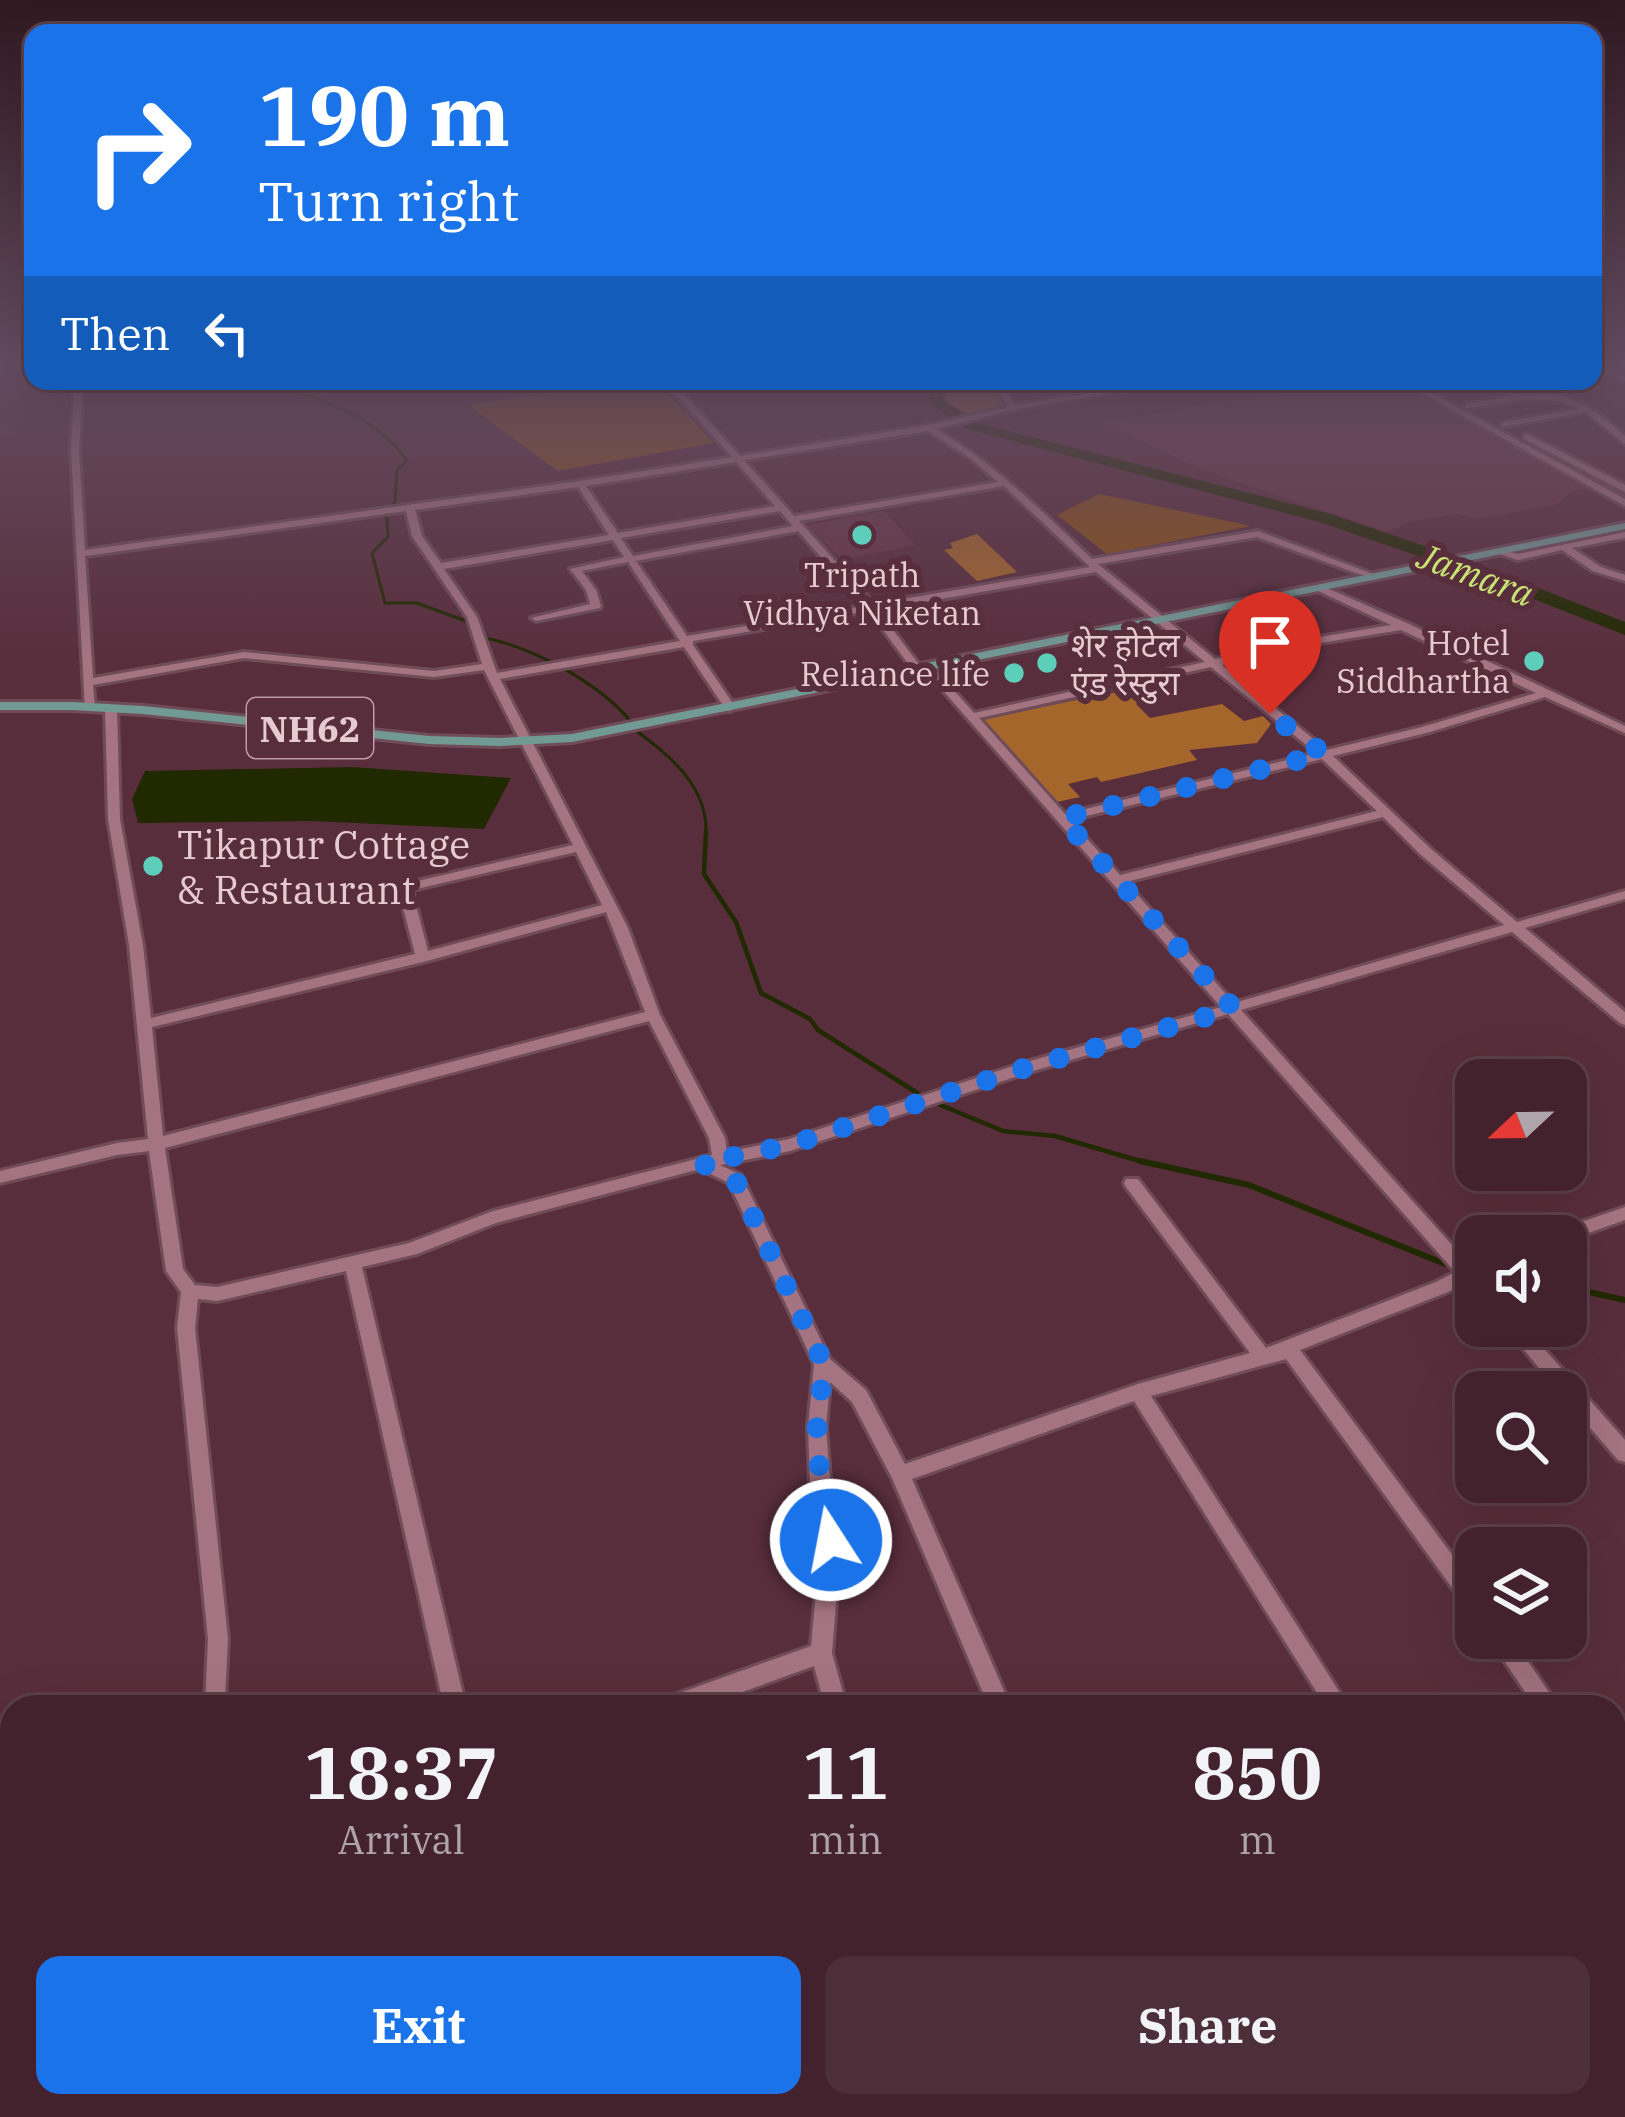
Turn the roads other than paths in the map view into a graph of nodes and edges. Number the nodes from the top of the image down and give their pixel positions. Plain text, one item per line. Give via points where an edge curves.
1 (76, 465) edge
2 (700, 465) edge
3 (741, 465) edge
4 (983, 465) edge
5 (1557, 465) edge
6 (1580, 465) edge
7 (1006, 483) junction
8 (580, 484) junction
9 (1625, 489) edge
10 (1625, 502) edge
11 (782, 508) junction
12 (410, 509) junction
13 (1625, 515) edge
14 (795, 523) junction
15 (1625, 531) edge
16 (616, 538) junction
17 (1564, 547) junction
18 (1502, 553) junction
19 (80, 554) junction
20 (1468, 556) junction
21 (632, 559) junction
22 (1094, 565) junction
23 (437, 568) junction
24 (1371, 575) junction
25 (1625, 578) edge
26 (1321, 587) junction
27 (871, 607) junction
28 (536, 618) dead end
29 (1157, 620) junction
30 (1405, 626) junction
31 (689, 641) junction
32 (1210, 666) junction
33 (924, 670) junction
34 (491, 672) junction
35 (89, 682) junction
36 (1546, 694) junction
37 (0, 706) edge
38 (730, 708) junction
39 (89, 709) junction
40 (111, 709) junction
41 (978, 715) dead end
42 (1625, 730) edge
43 (527, 742) junction
44 (1324, 754) junction
45 (1385, 813) junction
46 (1062, 818) junction
47 (581, 847) junction
48 (1117, 880) junction
49 (1625, 895) edge
50 (609, 908) junction
51 (1510, 926) junction
52 (423, 957) junction
53 (1234, 1009) junction
54 (653, 1015) junction
55 (1625, 1020) edge
56 (145, 1024) junction
57 (157, 1144) junction
58 (710, 1160) junction
59 (0, 1178) edge
60 (1132, 1183) dead end
61 (1625, 1213) edge
62 (1587, 1227) edge
63 (1455, 1255) edge
64 (352, 1262) junction
65 (1455, 1282) edge
66 (190, 1291) junction
67 (1531, 1347) edge
68 (1264, 1357) junction
69 (824, 1364) junction
70 (1138, 1392) junction
71 (1625, 1454) edge
72 (900, 1474) junction
73 (1455, 1575) edge
74 (821, 1653) junction
75 (1514, 1659) edge
76 (214, 1695) edge
77 (451, 1695) edge
78 (704, 1695) edge
79 (833, 1695) edge
80 (995, 1695) edge
81 (1331, 1695) edge
82 (1539, 1695) edge

1 - 19 street
2 - 8 street
3 - 11 street
4 - 7 street
5 - 10 street
6 - 9 street
7 - 14 street
7 - 22 street
8 - 12 street
8 - 16 street
11 - 14 street
11 - 16 street
12 - 19 street
12 - 23 street
13 - 20 main road, NH62
14 - 21 street
14 - 27 street
15 - 17 street
15 - 18 main road, NH62
16 - 21 street
16 - 23 street
17 - 18 street
17 - 25 street
18 - 20 main road, NH62
19 - 35 street
20 - 24 main road, NH62
21 - 28 street via 575,568 596,606
21 - 31 street
22 - 24 street via 1258,534
22 - 27 street
22 - 29 street
23 - 34 street via 472,617
24 - 26 main road, NH62
26 - 29 main road, NH62
26 - 30 street
27 - 31 street
27 - 33 street
29 - 32 street
29 - 33 main road, NH62
30 - 32 street
30 - 36 street
31 - 34 street
31 - 38 street
32 - 41 street
32 - 44 street
33 - 38 main road, NH62
33 - 46 street
34 - 35 street via 244,655
34 - 43 street
35 - 39 street
36 - 42 street
36 - 44 street
37 - 39 main road, NH62
38 - 43 main road, NH62
39 - 40 main road, NH62
40 - 43 main road, NH62
40 - 56 street via 114,819
43 - 47 street
44 - 45 street
44 - 46 street
45 - 48 street
45 - 51 street
46 - 48 street
47 - 50 street
47 - 52 street via 405,888
48 - 53 street
49 - 51 street
50 - 52 street
50 - 54 street
51 - 53 street
51 - 55 street
52 - 56 street
53 - 58 street via 790,1145
53 - 63 street
54 - 57 street
54 - 58 street via 717,1138
56 - 57 street
57 - 59 street
57 - 66 street via 175,1271
58 - 64 street
58 - 69 street via 735,1179
60 - 68 street
61 - 62 street
64 - 66 street via 217,1294
64 - 77 street
65 - 68 street
66 - 76 street via 186,1328 218,1639
67 - 71 street
68 - 70 street
68 - 73 street via 1290,1352 1300,1362
69 - 72 street via 859,1396
69 - 74 street via 817,1427 831,1540
70 - 72 street
70 - 81 street
72 - 80 street
74 - 78 street
74 - 79 street
75 - 82 street

